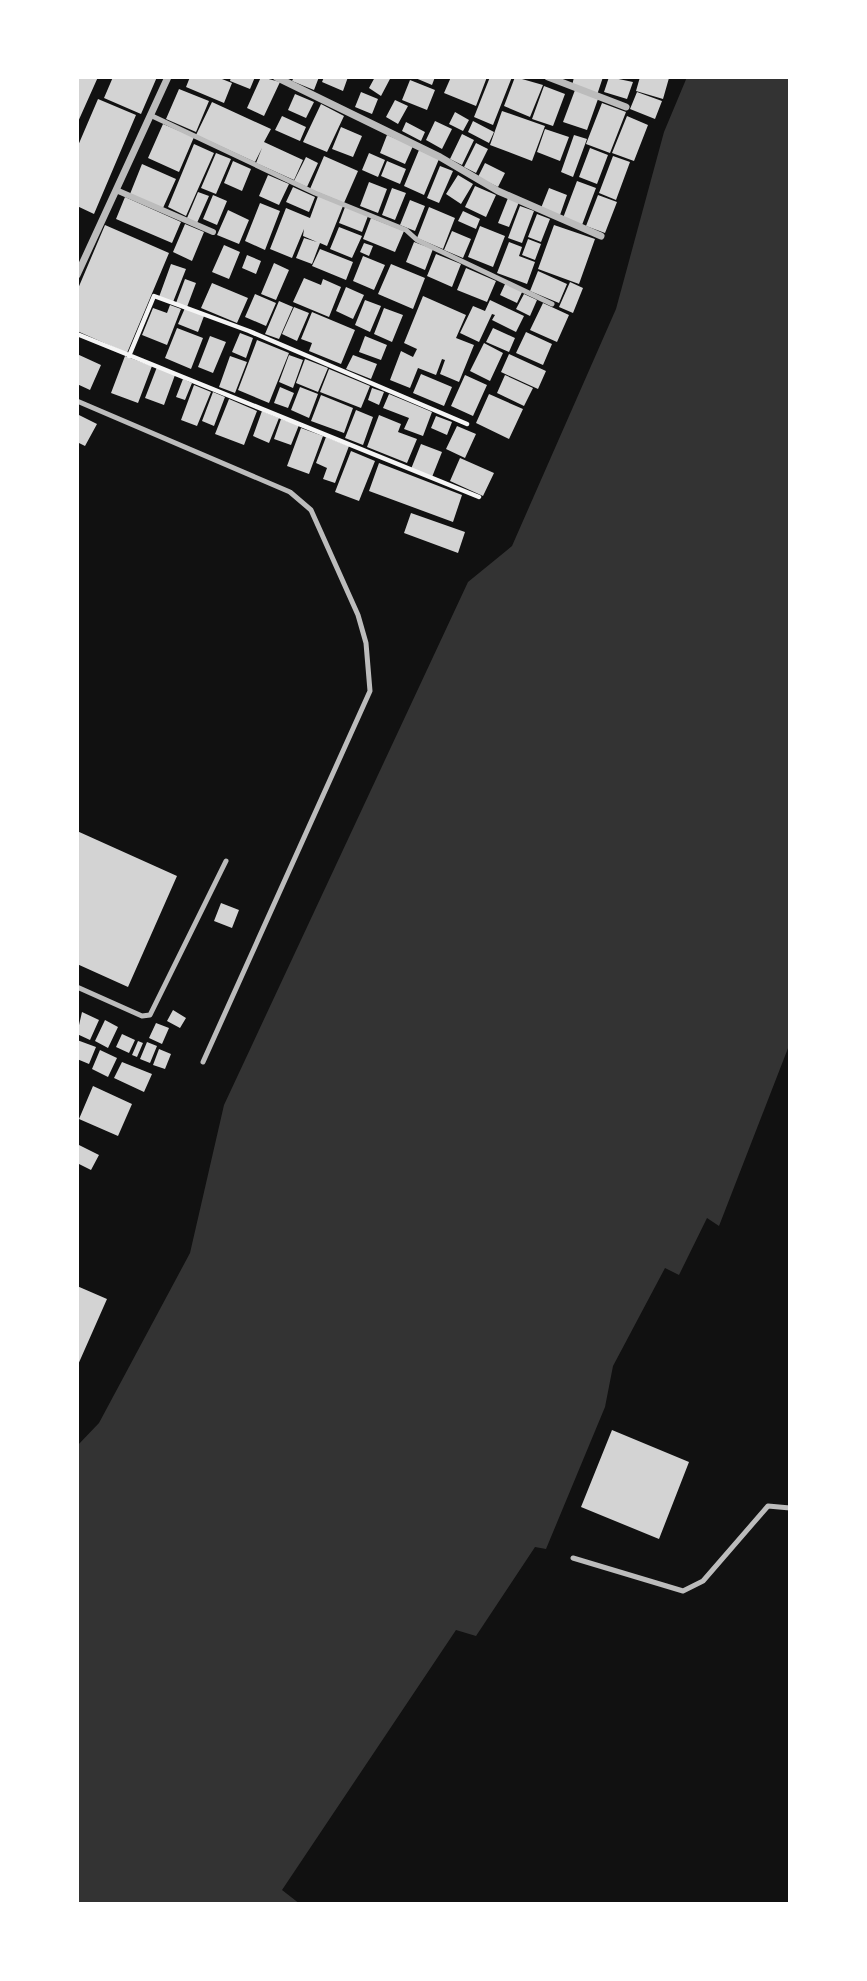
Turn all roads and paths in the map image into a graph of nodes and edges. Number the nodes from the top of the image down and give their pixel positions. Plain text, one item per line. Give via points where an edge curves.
1 (168, 77) edge
2 (276, 77) edge
3 (548, 77) edge
4 (626, 107) dead end
5 (150, 115) junction
6 (116, 190) junction
7 (213, 232) dead end
8 (601, 236) dead end
9 (77, 275) edge
10 (552, 303) dead end
11 (77, 334) edge
12 (129, 356) junction
13 (77, 401) edge
14 (467, 424) dead end
15 (479, 497) dead end
16 (226, 861) dead end
17 (77, 987) edge
18 (203, 1062) dead end
19 (790, 1508) edge
20 (573, 1558) dead end

1 - 5 street
2 - 8 street via 440,157 498,191
3 - 4 street
5 - 6 street
5 - 10 lane via 315,193 406,230 417,240
6 - 7 street
6 - 9 street
11 - 12 path
12 - 14 path via 154,296 249,331
12 - 15 path
13 - 18 lane via 303,500 332,555 366,643 370,691
16 - 17 lane via 150,1015 142,1016
19 - 20 lane via 768,1506 703,1581 683,1591

